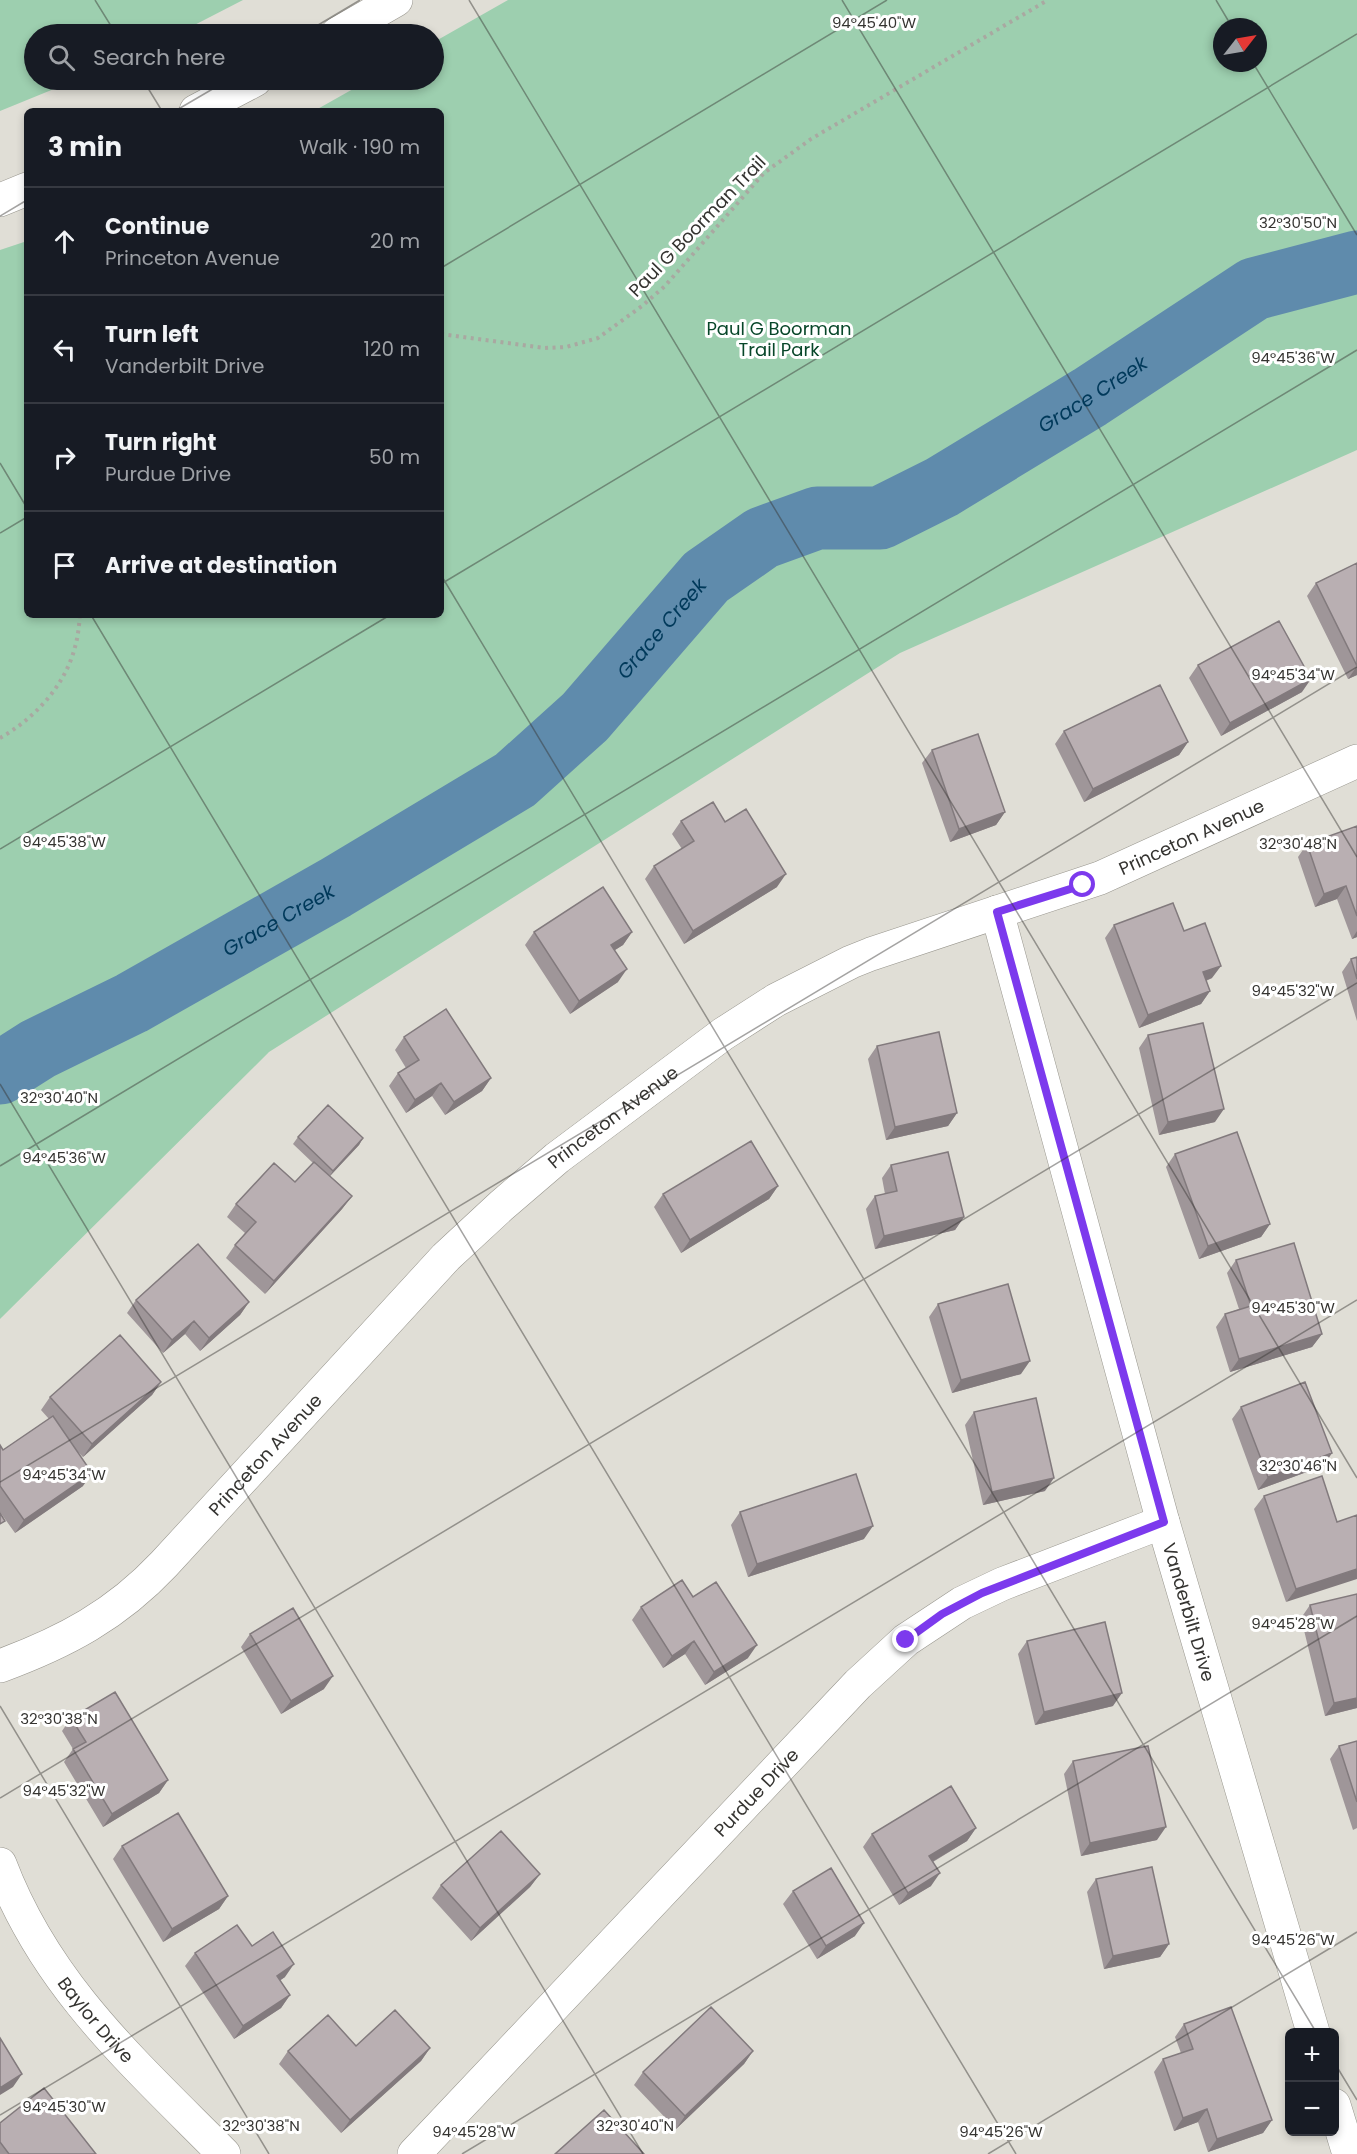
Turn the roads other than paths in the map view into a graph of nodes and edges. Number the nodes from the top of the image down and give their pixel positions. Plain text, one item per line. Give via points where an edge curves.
1 (396, 0) edge
2 (354, 24) edge
3 (236, 90) edge
4 (202, 108) edge
5 (24, 190) edge
6 (0, 200) edge
7 (1357, 761) edge
8 (997, 912) junction
9 (1164, 1522) junction
10 (0, 1666) edge
11 (0, 1864) edge
12 (1312, 2028) edge
13 (1339, 2118) edge
14 (224, 2154) edge
15 (414, 2154) edge
16 (1349, 2154) edge

1 - 2 street
3 - 4 street
5 - 6 street
7 - 8 street, Princeton Avenue via 1108,875
8 - 9 street, Vanderbilt Drive
8 - 10 street, Princeton Avenue via 851,962 776,1000 723,1034 557,1158 446,1257 145,1584 79,1632
9 - 12 street, Vanderbilt Drive
9 - 15 street, Purdue Drive via 982,1593 942,1614 889,1654
11 - 14 street, Baylor Drive via 29,1928 66,1986 110,2039
13 - 16 street

